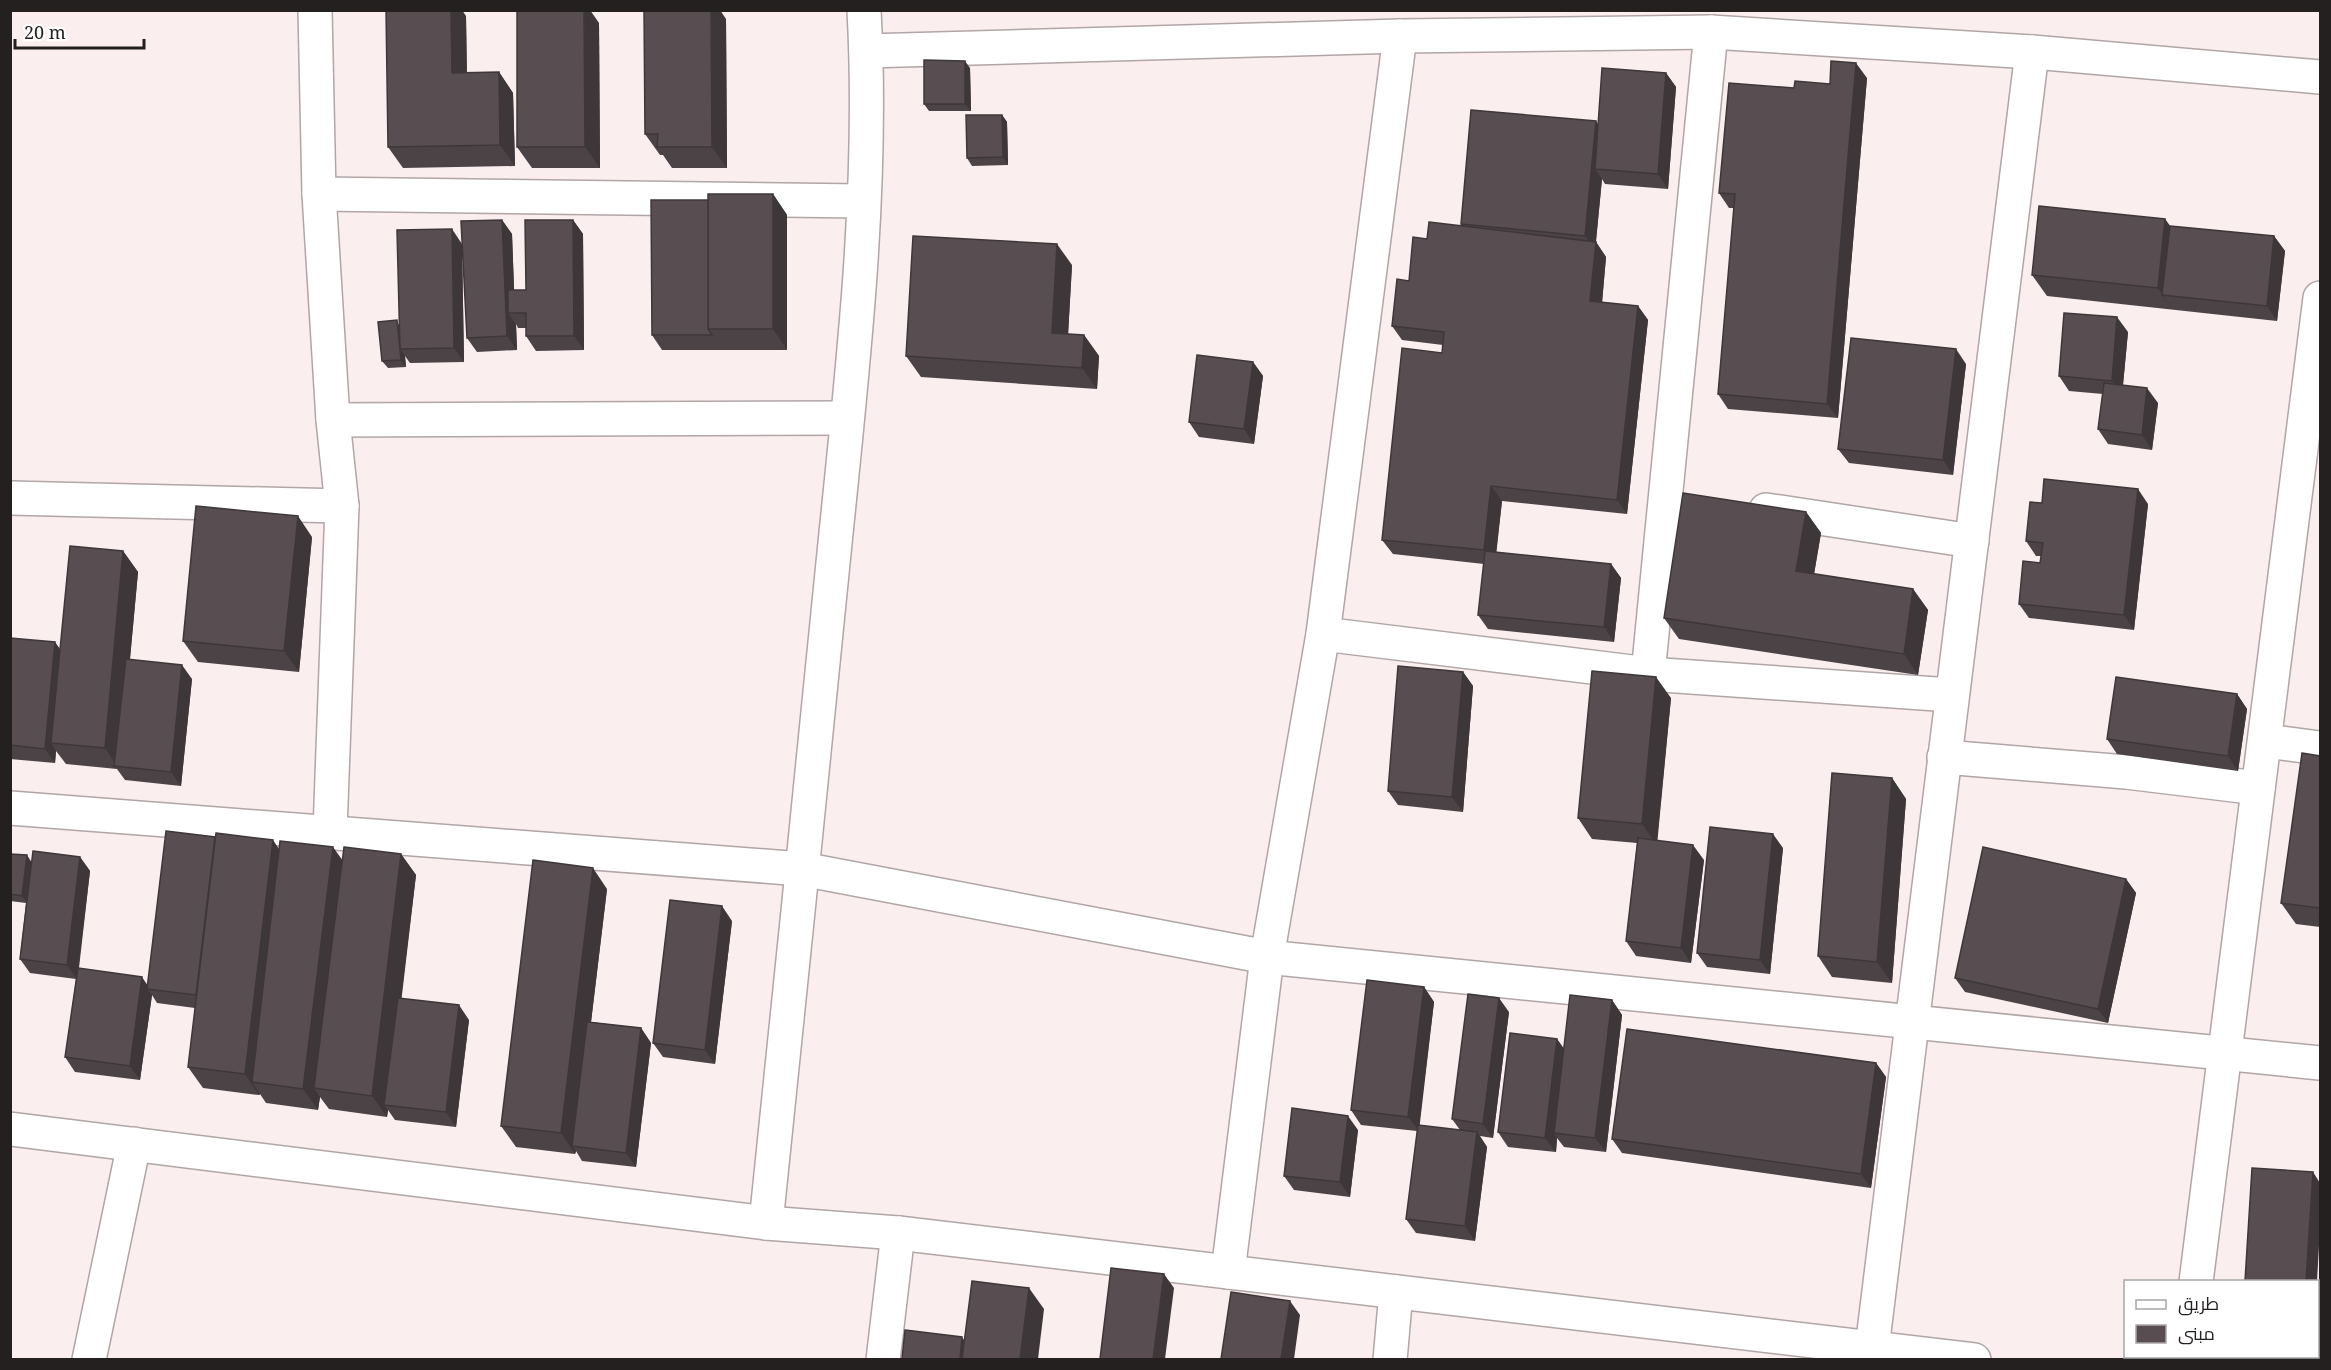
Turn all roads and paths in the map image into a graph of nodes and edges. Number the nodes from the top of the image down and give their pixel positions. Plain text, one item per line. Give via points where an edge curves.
1 (315, 10) edge
2 (864, 10) edge
3 (1849, 25) edge
4 (1711, 32) junction
5 (1400, 36) junction
6 (866, 51) junction
7 (2032, 52) junction
8 (2320, 77) edge
9 (319, 194) junction
10 (863, 201) junction
11 (2320, 298) edge
12 (847, 418) junction
13 (333, 420) junction
14 (10, 498) edge
15 (342, 506) junction
16 (1737, 506) edge
17 (1972, 541) junction
18 (1323, 634) junction
19 (1648, 674) junction
20 (1951, 695) junction
21 (2266, 741) junction
22 (2320, 748) edge
23 (1944, 757) junction
24 (2258, 788) junction
25 (10, 808) edge
26 (330, 831) junction
27 (802, 869) junction
28 (1266, 957) junction
29 (1912, 1023) junction
30 (2224, 1052) junction
31 (2320, 1063) edge
32 (10, 1129) edge
33 (134, 1144) junction
34 (766, 1222) junction
35 (898, 1233) junction
36 (1228, 1272) junction
37 (2196, 1280) edge
38 (1396, 1292) junction
39 (1755, 1347) edge
40 (1872, 1348) junction
41 (89, 1359) edge
42 (883, 1359) edge
43 (1390, 1359) edge
44 (1974, 1359) edge

1 - 9 street
2 - 6 street
3 - 4 street
3 - 7 street
4 - 5 street
4 - 19 street via 1678,496
5 - 6 street
5 - 18 street
6 - 10 street
7 - 8 street
7 - 17 street
9 - 10 street
9 - 13 street
10 - 12 street
11 - 21 street
12 - 13 street
12 - 27 street
13 - 15 street
14 - 15 street
15 - 26 street
16 - 17 street
17 - 20 street
18 - 19 street
18 - 28 street
19 - 20 street
20 - 23 street
21 - 22 street
21 - 24 street
23 - 24 street
23 - 29 street
24 - 30 street
25 - 26 street
26 - 27 street
27 - 28 street
27 - 34 street
28 - 29 street
28 - 36 street
29 - 30 street
29 - 40 street
30 - 31 street
30 - 37 street
32 - 33 street
33 - 34 street
33 - 41 street
34 - 35 street
35 - 36 street
35 - 42 street
36 - 38 street
38 - 39 street
38 - 43 street
39 - 40 street
40 - 44 street

